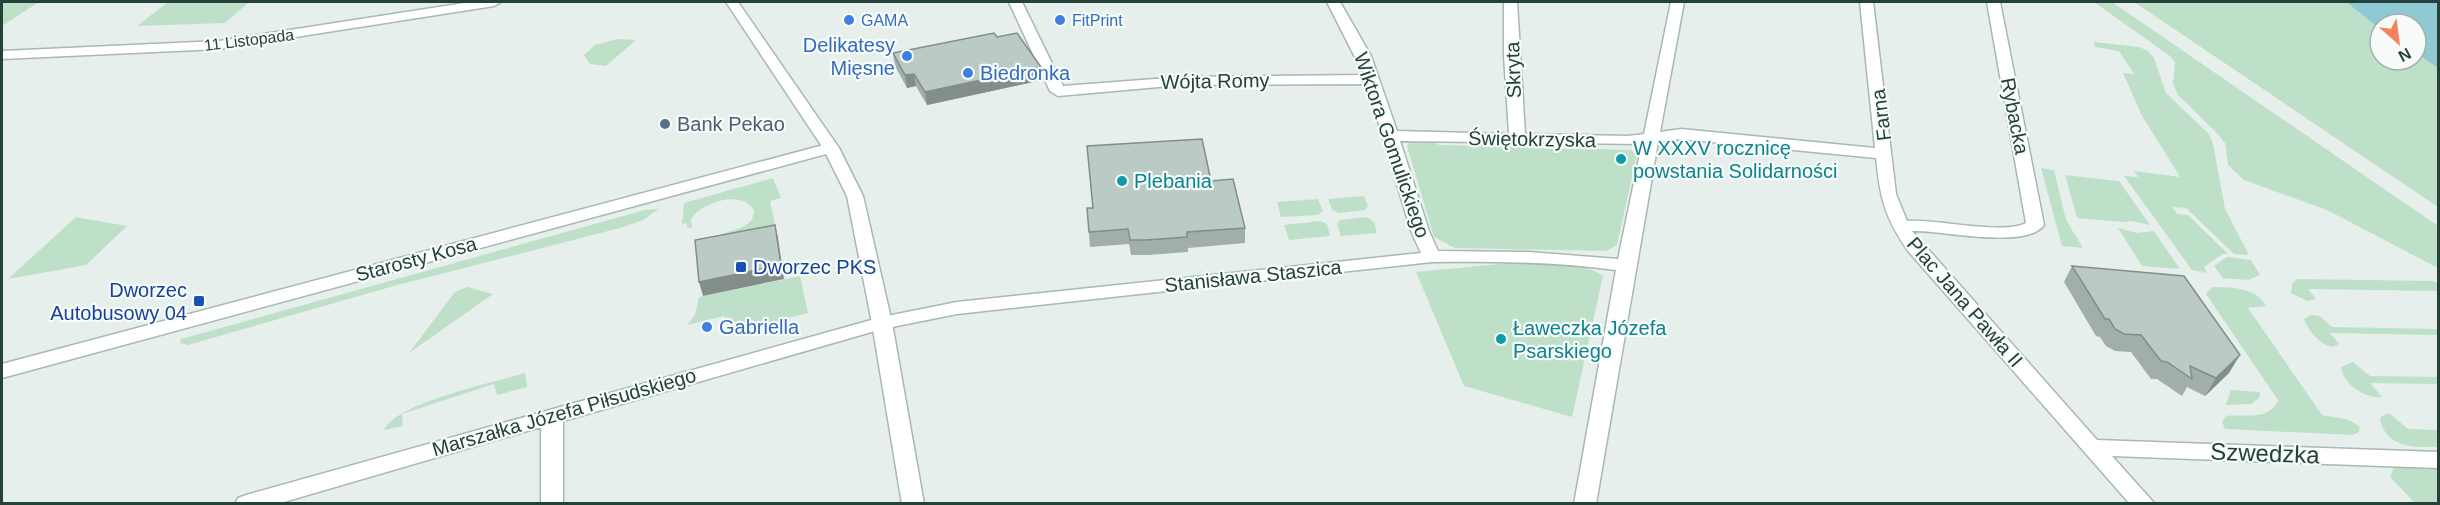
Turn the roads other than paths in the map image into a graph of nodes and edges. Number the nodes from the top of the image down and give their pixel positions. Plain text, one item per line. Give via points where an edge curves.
1 (494, 2) edge
2 (732, 2) edge
3 (1015, 2) edge
4 (1334, 2) edge
5 (1511, 2) edge
6 (1678, 2) edge
7 (1867, 2) edge
8 (1994, 2) edge
9 (2, 55) edge
10 (1373, 80) junction
11 (1392, 136) junction
12 (1653, 136) junction
13 (1517, 139) junction
14 (831, 148) junction
15 (1885, 154) junction
16 (1900, 227) junction
17 (2030, 229) joint
18 (1432, 257) junction
19 (1626, 266) junction
20 (882, 323) junction
21 (2, 371) edge
22 (552, 415) junction
23 (2091, 448) junction
24 (2439, 460) edge
25 (246, 504) edge
26 (552, 504) edge
27 (913, 504) edge
28 (1585, 504) edge
29 (2144, 504) edge

1 - 9 street, 11 Listopada via 230,44
2 - 14 street
3 - 10 street, Wójta Romy via 1058,91 1192,81
4 - 10 street, Wiktora Gomulickiego
5 - 13 street, Skryta
6 - 12 street
7 - 15 street, Farna
8 - 17 street, Rybacka via 2035,218
10 - 11 street, Wiktora Gomulickiego
11 - 13 street, Świętokrzyska
11 - 18 street, Wiktora Gomulickiego via 1420,231
12 - 13 street, Świętokrzyska via 1628,141
12 - 15 street, Świętokrzyska via 1681,134
12 - 19 street
14 - 20 street via 855,196
14 - 21 street, Starosty Kosa
15 - 16 street, Farna via 1888,194
16 - 17 street, Plac Jana Pawła II via 2008,232
16 - 23 street, Plac Jana Pawła II
18 - 19 street, Stanisława Staszica via 1569,259
18 - 20 street, Stanisława Staszica via 957,308
19 - 28 street
20 - 22 street, Marszałka Józefa Piłsudskiego
20 - 27 street
22 - 25 street, Marszałka Józefa Piłsudskiego
22 - 26 street
23 - 24 street, Szwedzka
23 - 29 street, Plac Jana Pawła II

